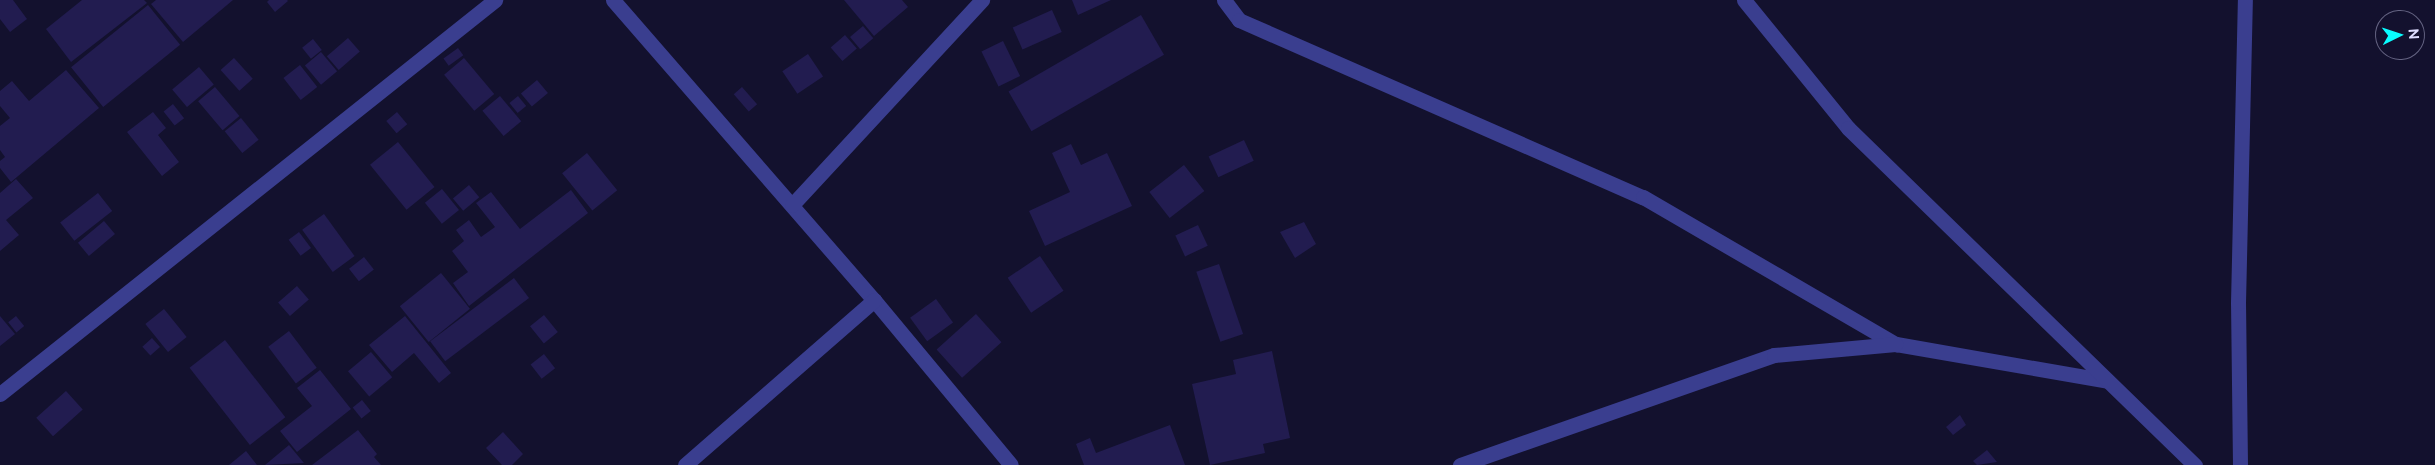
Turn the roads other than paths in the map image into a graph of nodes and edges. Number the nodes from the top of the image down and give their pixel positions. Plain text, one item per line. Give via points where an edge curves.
1 (495, 0) edge
2 (613, 0) edge
3 (982, 0) edge
4 (1224, 0) edge
5 (1744, 0) edge
6 (2245, 0) edge
7 (792, 205) junction
8 (874, 300) junction
9 (1896, 344) junction
10 (2108, 381) junction
11 (0, 394) edge
12 (685, 465) edge
13 (1011, 465) edge
14 (1460, 465) edge
15 (2194, 465) edge
16 (2240, 465) edge

1 - 11 street
2 - 7 street
3 - 7 street
4 - 9 street via 1239,20 1643,197
5 - 10 street via 1848,128
6 - 16 street via 2238,303
7 - 8 street
8 - 12 street
8 - 13 street
9 - 10 street
9 - 14 street via 1774,355
10 - 15 street

